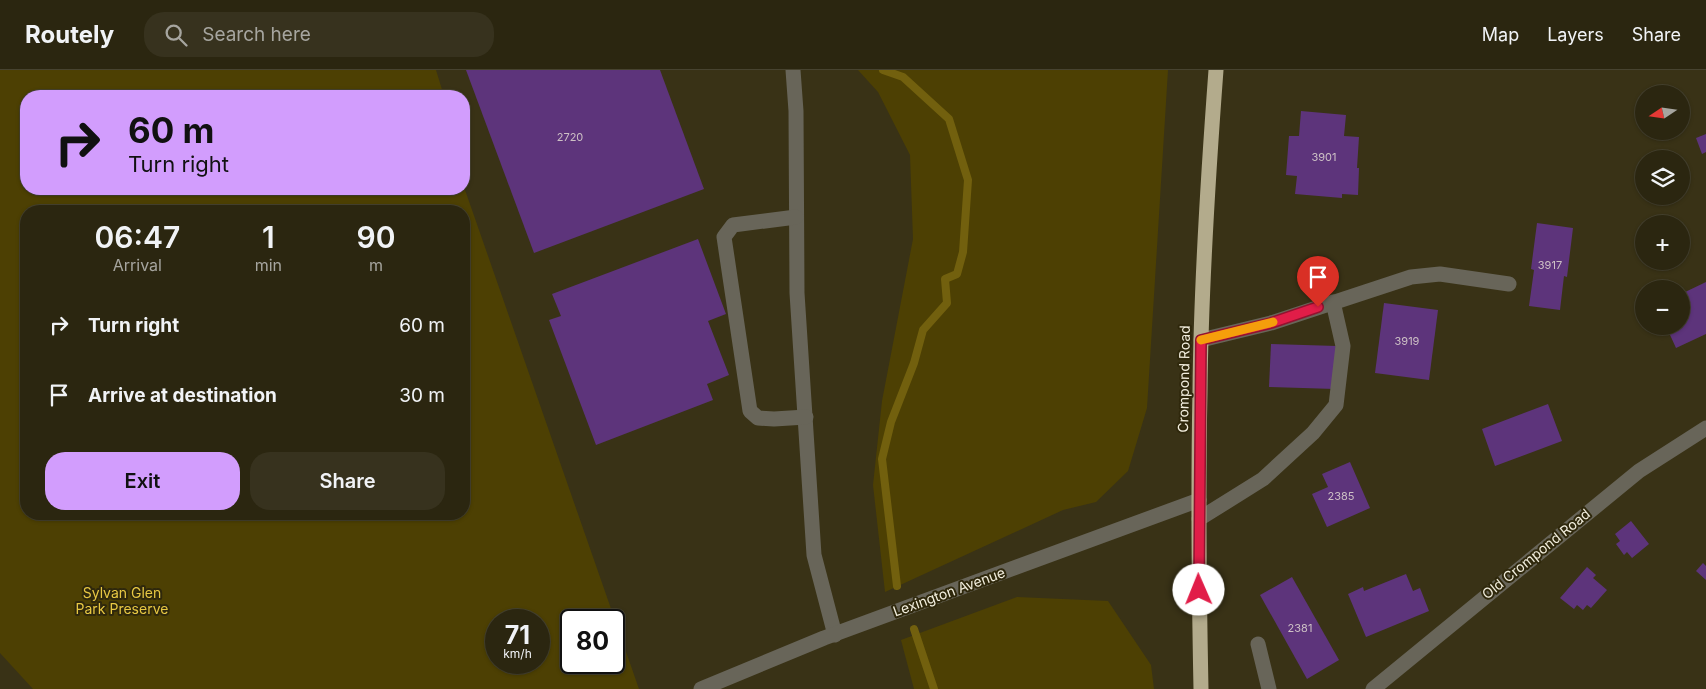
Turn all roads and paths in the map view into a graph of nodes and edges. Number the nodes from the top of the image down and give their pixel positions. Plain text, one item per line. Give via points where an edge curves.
1 (793, 70) edge
2 (1216, 70) edge
3 (796, 217) junction
4 (1509, 284) dead end
5 (1333, 302) junction
6 (1201, 340) junction
7 (806, 418) junction
8 (1706, 428) edge
9 (1199, 500) junction
10 (1199, 519) junction
11 (835, 635) junction
12 (1258, 644) dead end
13 (701, 689) edge
14 (1201, 689) edge
15 (1269, 689) edge
16 (1373, 689) edge

1 - 3 street
2 - 6 highway, Crompond Road
3 - 7 street via 797,293
3 - 7 street via 733,225 724,237 750,411 758,418 774,420
4 - 5 street via 1440,274 1426,275
5 - 6 street via 1271,323
5 - 10 street via 1343,346 1336,405 1313,433 1263,479
6 - 9 highway, Crompond Road
7 - 11 street via 814,555
8 - 16 street, Old Crompond Road via 1639,471
9 - 10 highway, Crompond Road
9 - 11 street, Lexington Avenue
10 - 14 highway, Crompond Road
11 - 13 street, Lexington Avenue
12 - 15 street

